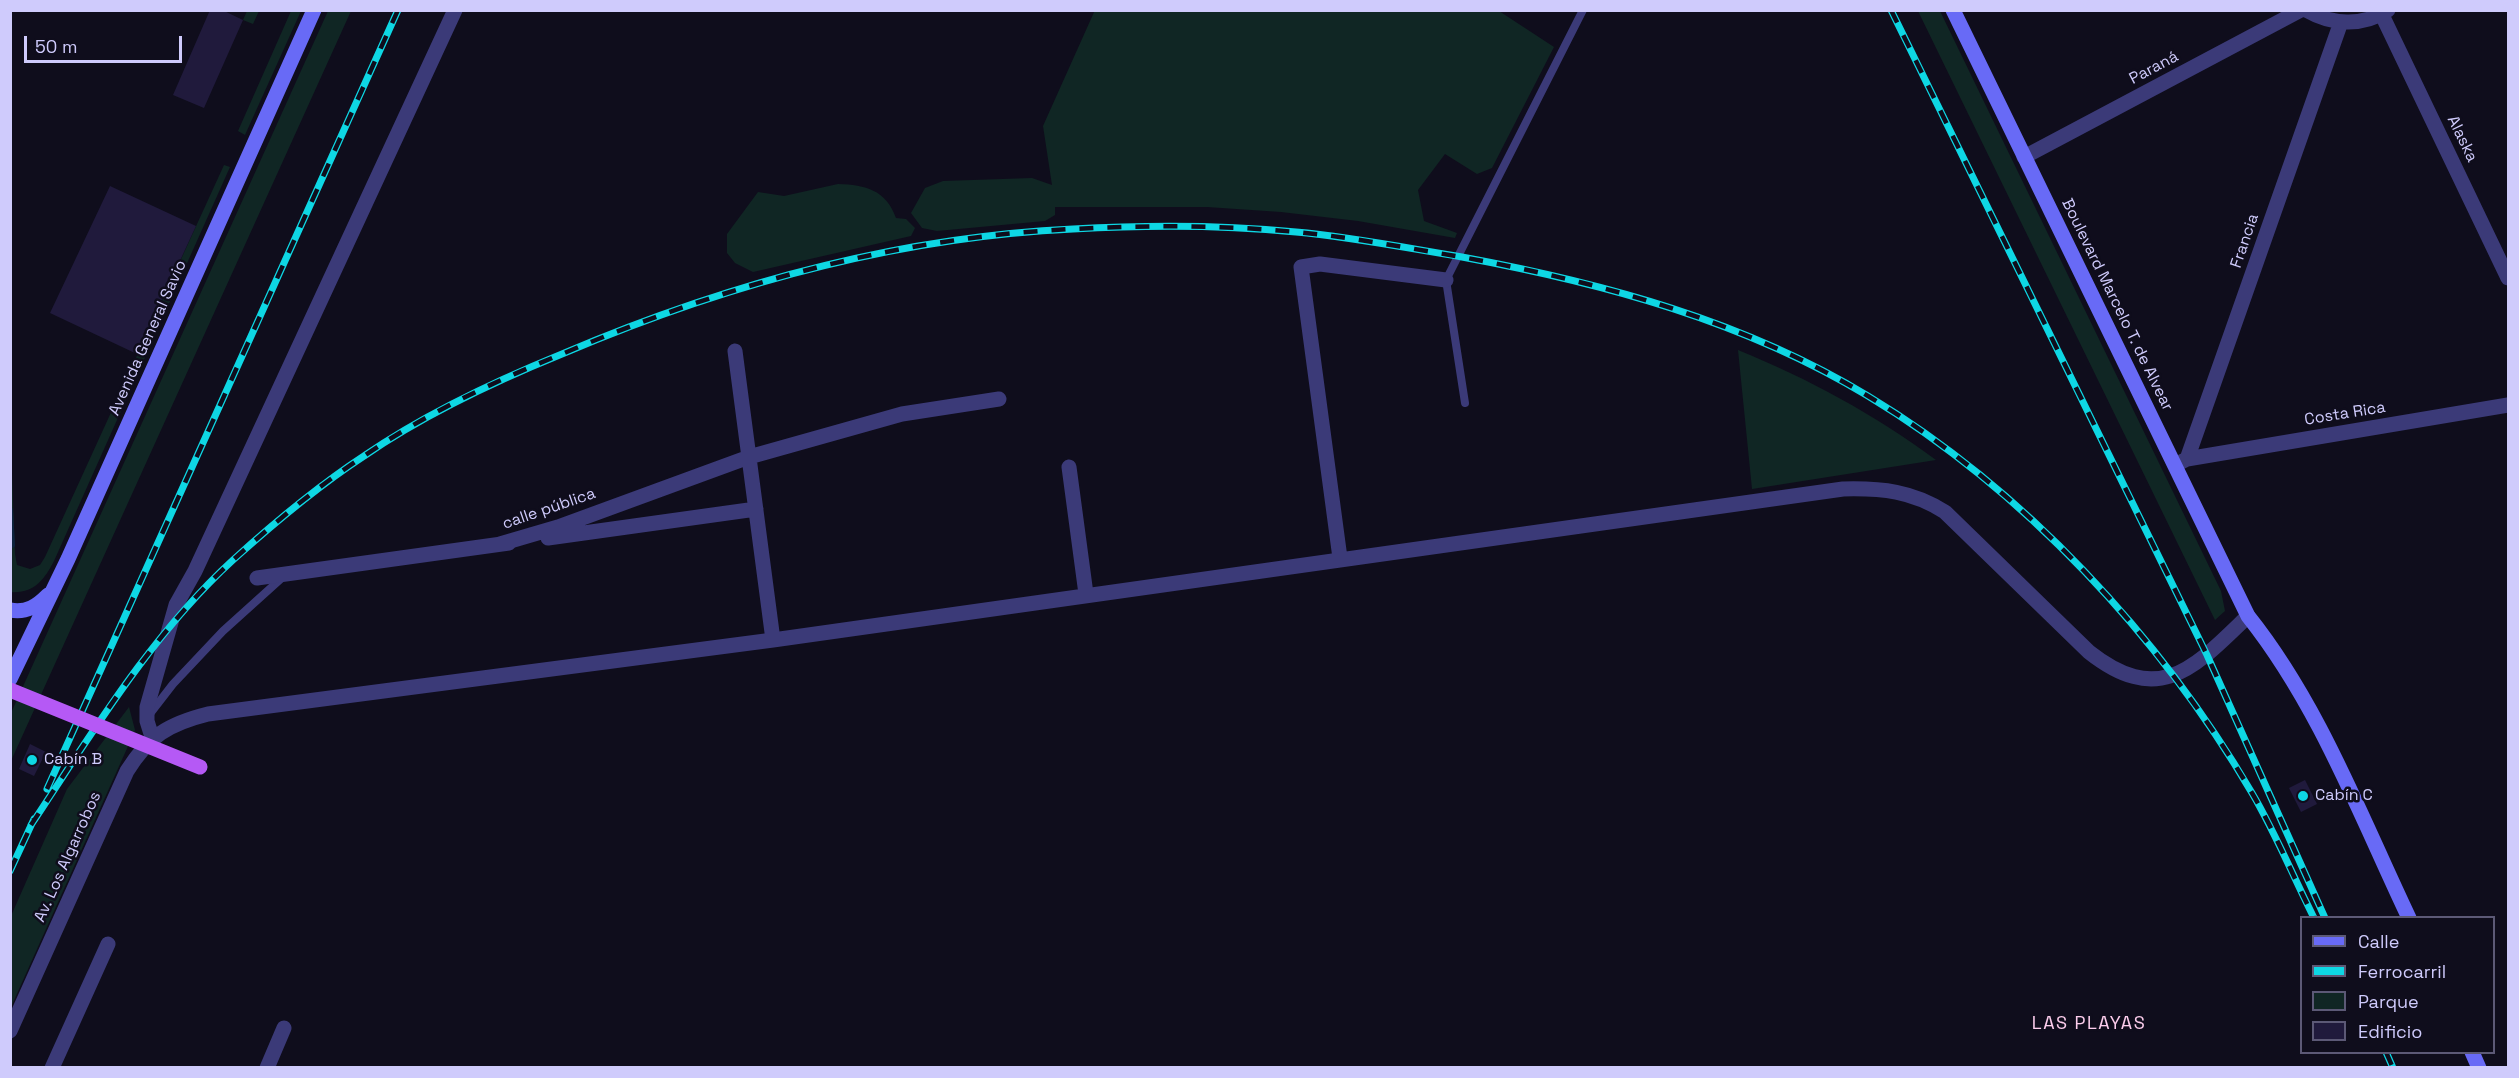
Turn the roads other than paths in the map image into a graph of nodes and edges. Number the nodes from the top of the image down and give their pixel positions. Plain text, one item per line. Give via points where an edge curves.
1 (314, 10) edge
2 (454, 10) edge
3 (1583, 10) edge
4 (1953, 10) edge
5 (2301, 10) edge
6 (2306, 10) edge
7 (2385, 13) edge
8 (2341, 22) junction
9 (2024, 157) junction
10 (2508, 278) edge
11 (1446, 280) junction
12 (735, 351) dead end
13 (999, 399) dead end
14 (1465, 403) dead end
15 (2508, 405) edge
16 (749, 457) junction
17 (2181, 462) junction
18 (1069, 467) dead end
19 (756, 509) junction
20 (500, 544) junction
21 (1340, 558) junction
22 (286, 574) junction
23 (257, 578) dead end
24 (54, 589) junction
25 (1086, 594) junction
26 (10, 610) edge
27 (2248, 616) junction
28 (773, 640) junction
29 (10, 679) edge
30 (10, 690) edge
31 (147, 721) junction
32 (152, 737) junction
33 (200, 767) dead end
34 (2408, 916) edge
35 (108, 944) dead end
36 (284, 1028) dead end
37 (10, 1031) edge
38 (2472, 1054) edge
39 (52, 1068) edge
40 (267, 1068) edge
41 (2479, 1068) edge

1 - 24 main road, Avenida General Savio
2 - 31 street via 176,605 147,707
3 - 11 lane
4 - 9 main road, Boulevard Marcelo T. de Alvear
5 - 9 street, Paraná
6 - 8 street
7 - 8 street via 2369,20
7 - 10 street, Alaska
8 - 17 street, Francia
9 - 17 main road, Boulevard Marcelo T. de Alvear
11 - 14 lane
11 - 21 street via 1320,264 1301,267
12 - 16 street
13 - 16 street, calle pública via 902,414
15 - 17 street, Costa Rica
16 - 19 street
16 - 20 street, calle pública via 558,527
17 - 27 main road, Boulevard Marcelo T. de Alvear
18 - 25 street
19 - 20 street, calle pública
19 - 28 street
20 - 22 street
21 - 25 street, Av. Los Algarrobos
21 - 27 street, Av. Los Algarrobos via 1843,489 1878,488 1926,500 1945,512 2089,652 2124,675 2153,680 2174,676 2207,655
22 - 23 street
22 - 31 lane via 223,631 173,684
24 - 26 main road via 26,611
24 - 29 main road, Avenida General Savio
25 - 28 street, Av. Los Algarrobos
27 - 34 main road, Boulevard Marcelo T. de Alvear via 2303,695
28 - 32 street, Av. Los Algarrobos via 234,710 186,719
30 - 33 main road, bridge
31 - 32 street
32 - 37 street, Av. Los Algarrobos via 137,754 118,788
35 - 39 street
36 - 40 street
38 - 41 main road

